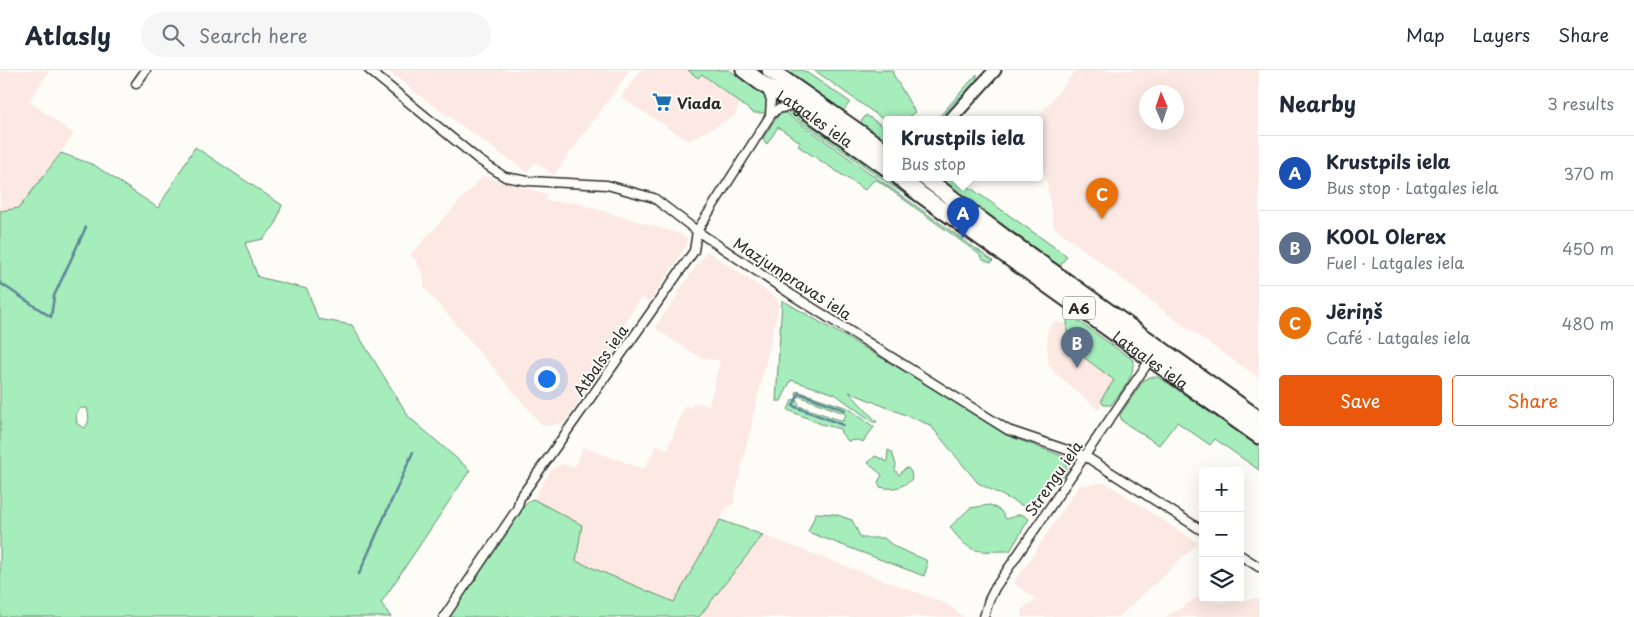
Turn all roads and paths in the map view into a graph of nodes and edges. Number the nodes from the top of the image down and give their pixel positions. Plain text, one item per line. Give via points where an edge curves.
1 (146, 70) edge
2 (369, 70) edge
3 (744, 70) edge
4 (770, 70) edge
5 (995, 70) edge
6 (136, 84) dead end
7 (764, 85) junction
8 (796, 103) junction
9 (770, 116) junction
10 (953, 116) edge
11 (883, 149) edge
12 (883, 165) edge
13 (905, 181) edge
14 (929, 181) edge
15 (697, 231) junction
16 (1155, 353) junction
17 (1259, 420) edge
18 (1259, 436) edge
19 (1085, 456) junction
20 (1199, 528) edge
21 (1243, 557) edge
22 (1259, 567) edge
23 (444, 617) edge
24 (984, 617) edge

1 - 6 street
2 - 15 street, Mazjumpravas iela via 479,160 505,177 607,185 654,198
3 - 7 highway, Latgales iela
4 - 11 highway, Latgales iela
5 - 10 street
7 - 8 highway, Latgales iela
7 - 9 street via 771,100
8 - 9 street, Atbalss iela via 776,110
8 - 12 highway, Latgales iela
9 - 15 street, Atbalss iela
13 - 16 highway, Latgales iela / A6
14 - 16 highway, Latgales iela / A6
15 - 19 street, Mazjumpravas iela via 792,295 1008,430
15 - 23 street, Atbalss iela via 694,251 520,498 516,510
16 - 17 highway, Latgales iela / A6
16 - 18 highway, Latgales iela / A6
16 - 19 street, Strengu iela
19 - 20 street, Mazjumpravas iela
19 - 24 street, Strengu iela via 995,588
21 - 22 street

